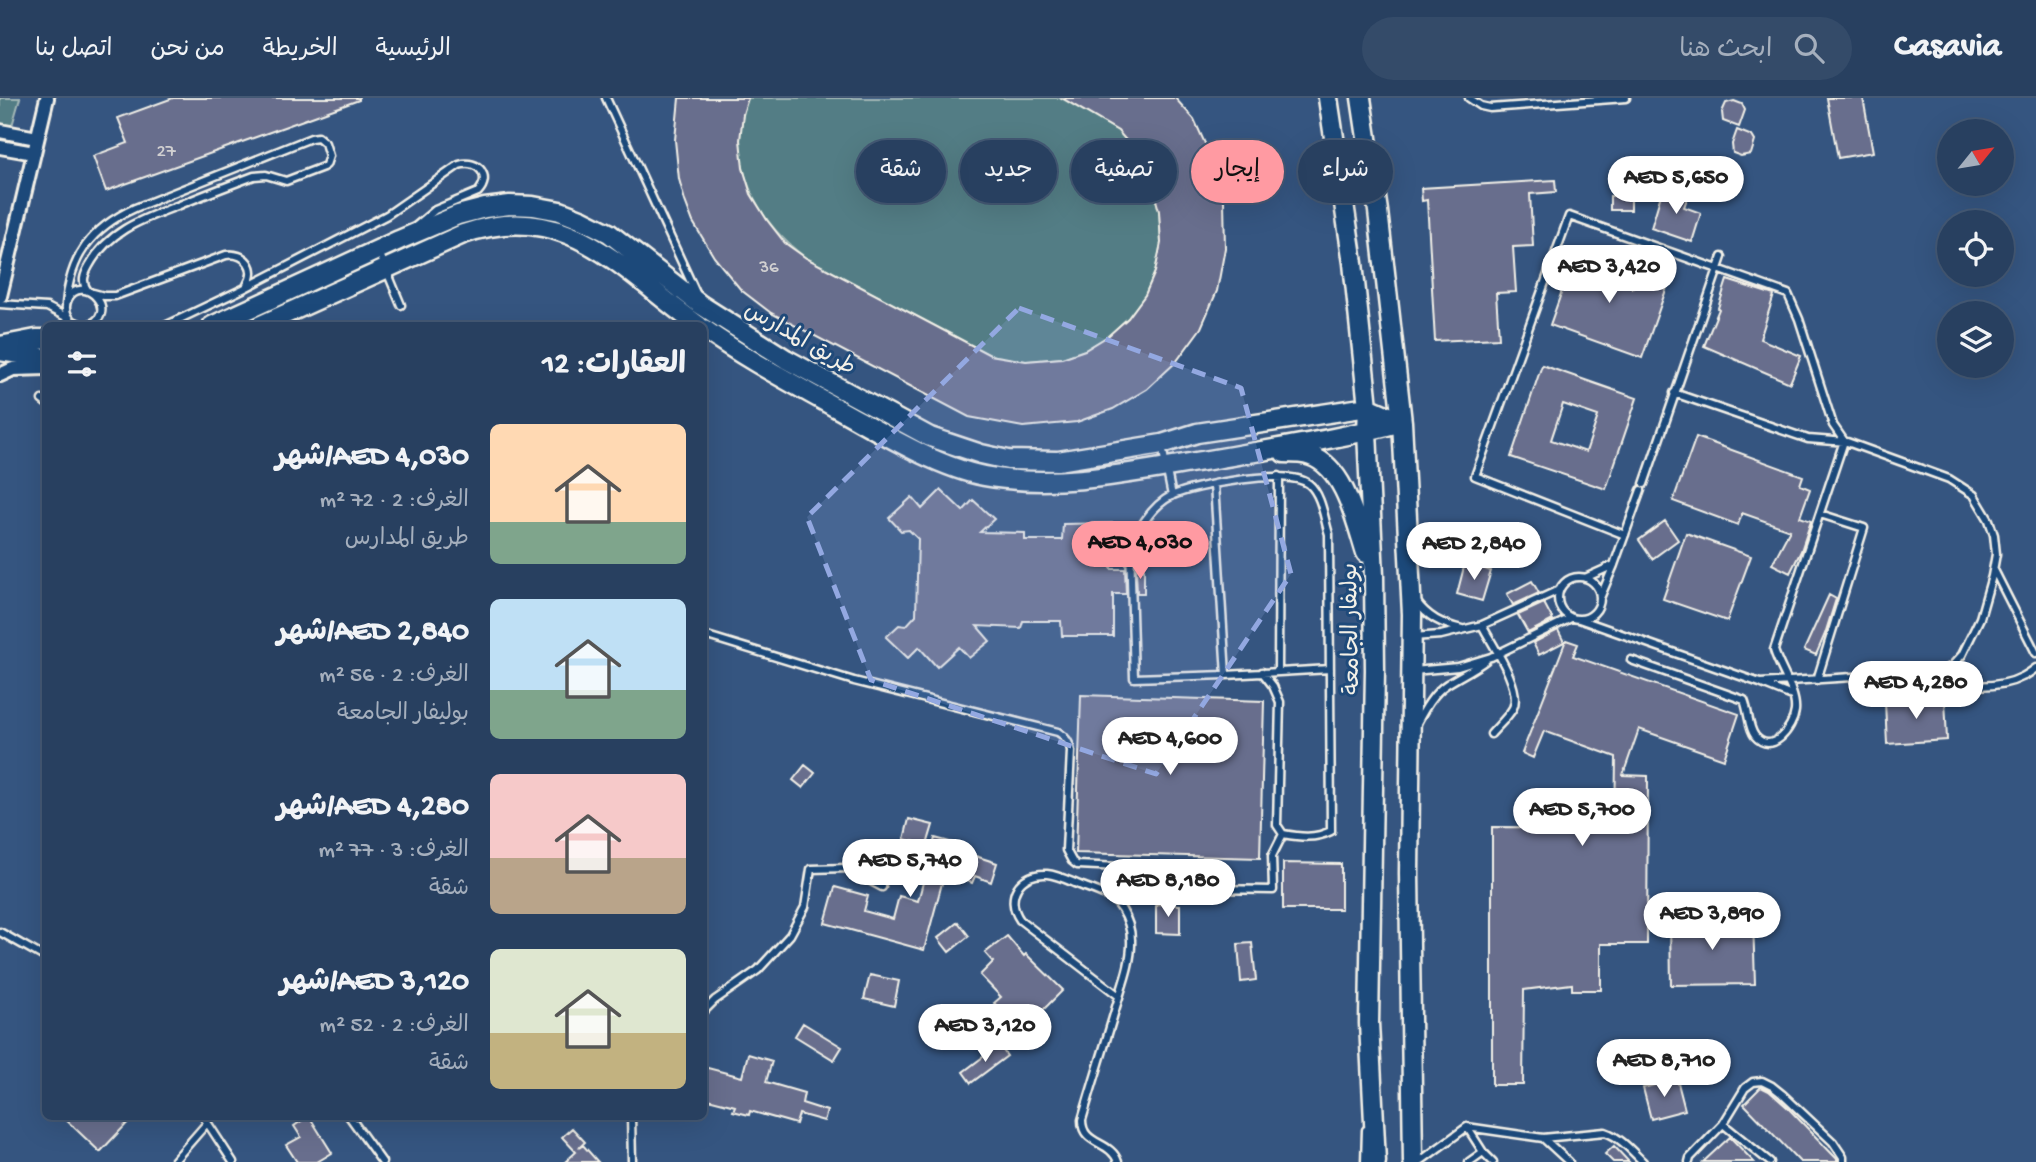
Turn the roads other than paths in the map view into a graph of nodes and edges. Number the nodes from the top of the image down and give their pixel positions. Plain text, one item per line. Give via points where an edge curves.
1 (47, 98) edge
2 (606, 98) edge
3 (1328, 98) edge
4 (1361, 98) edge
5 (1469, 98) edge
6 (1626, 98) edge
7 (0, 131) edge
8 (37, 138) junction
9 (0, 147) edge
10 (34, 153) junction
11 (399, 240) junction
12 (379, 250) junction
13 (1722, 257) dead end
14 (387, 268) junction
15 (1718, 269) junction
16 (243, 289) junction
17 (90, 292) junction
18 (0, 296) edge
19 (0, 304) edge
20 (66, 304) junction
21 (401, 305) dead end
22 (701, 305) junction
23 (71, 320) junction
24 (76, 322) edge
25 (93, 322) edge
26 (173, 322) edge
27 (221, 322) edge
28 (268, 322) edge
29 (694, 322) edge
30 (707, 331) edge
31 (42, 339) edge
32 (0, 349) edge
33 (42, 357) edge
34 (42, 368) edge
35 (0, 375) edge
36 (1674, 393) junction
37 (1367, 407) junction
38 (1402, 422) junction
39 (1367, 432) junction
40 (1844, 441) junction
41 (1162, 444) junction
42 (1263, 450) junction
43 (1167, 467) junction
44 (1279, 476) junction
45 (1214, 484) junction
46 (1172, 496) junction
47 (1820, 514) junction
48 (1625, 535) junction
49 (1614, 565) junction
50 (1994, 569) junction
51 (1374, 576) junction
52 (1585, 578) junction
53 (1559, 590) junction
54 (1411, 593) junction
55 (1600, 598) junction
56 (1575, 618) junction
57 (1482, 625) junction
58 (1464, 630) junction
59 (707, 636) edge
60 (1412, 637) junction
61 (2036, 653) edge
62 (1494, 655) junction
63 (1631, 660) dead end
64 (2036, 667) edge
65 (1330, 669) junction
66 (1278, 671) junction
67 (1412, 671) junction
68 (1262, 673) junction
69 (1226, 674) junction
70 (1816, 680) junction
71 (1912, 680) junction
72 (1789, 681) junction
73 (1760, 683) junction
74 (1792, 696) junction
75 (1491, 734) dead end
76 (1410, 758) junction
77 (1283, 834) junction
78 (882, 887) dead end
79 (0, 932) edge
80 (42, 956) edge
81 (1119, 996) junction
82 (707, 1008) edge
83 (1369, 1023) junction
84 (205, 1120) edge
85 (352, 1120) edge
86 (631, 1120) edge
87 (1723, 1124) junction
88 (1466, 1127) junction
89 (1542, 1138) junction
90 (1483, 1152) junction
91 (1432, 1154) junction
92 (173, 1162) edge
93 (233, 1162) edge
94 (382, 1162) edge
95 (632, 1162) edge
96 (1118, 1162) edge
97 (1365, 1162) edge
98 (1376, 1162) edge
99 (1413, 1162) edge
100 (1419, 1162) edge
101 (1437, 1162) edge
102 (1469, 1162) edge
103 (1493, 1162) edge
104 (1569, 1162) edge
105 (1643, 1162) edge
106 (1689, 1162) edge
107 (1770, 1162) edge
108 (1843, 1162) edge

1 - 8 street
2 - 22 lane
3 - 37 street, بوليفار الجامعة via 1353,263
4 - 38 street
5 - 6 lane via 1490,108
7 - 8 street
8 - 10 street
9 - 10 street
10 - 18 street
11 - 12 street, طريق المدارس
11 - 16 lane via 435,210 478,192 484,180 478,167 459,165 387,215
11 - 22 street, طريق المدارس via 485,208 533,206 583,220 609,233
12 - 14 lane
12 - 27 street, طريق المدارس
13 - 15 lane
14 - 21 lane
14 - 28 street
14 - 29 street via 486,226 540,226 586,241
15 - 36 lane
15 - 40 lane via 1788,294 1833,425
15 - 48 lane via 1569,216 1475,476
16 - 17 lane via 250,283 251,267 233,254 115,296
16 - 26 lane
17 - 20 lane via 82,290
17 - 20 lane via 83,283 92,261 107,241 127,226 254,176 286,181 323,167 329,156 325,143 311,138 110,221 76,261
17 - 25 lane via 100,301 101,312
19 - 23 lane via 47,307
20 - 23 lane
22 - 41 street, طريق المدارس via 786,359 953,446 1007,460 1058,461
23 - 24 lane
30 - 43 street via 885,435 981,475 1041,482
31 - 32 street
32 - 33 street
34 - 35 street via 13,369
36 - 40 lane via 1808,439
36 - 48 lane
37 - 38 street
37 - 39 street, بوليفار الجامعة
37 - 41 street, طريق المدارس via 1197,433
38 - 39 street
38 - 54 street
39 - 42 street
39 - 51 street, بوليفار الجامعة
40 - 47 lane
40 - 50 lane via 1949,479 1973,495 1994,535
41 - 43 lane
42 - 43 street
42 - 51 street via 1311,455 1330,467 1349,499
43 - 46 lane
44 - 45 lane
44 - 65 lane via 1299,478 1317,493 1329,534
44 - 66 lane
45 - 46 lane
45 - 69 lane
46 - 69 lane via 1158,505 1130,546 1134,678
47 - 70 lane via 1864,528
47 - 72 lane via 1774,650
48 - 49 lane
49 - 52 lane
49 - 55 lane
50 - 61 lane
50 - 71 lane via 1980,618 1962,655 1938,674
51 - 83 street, بوليفار الجامعة
52 - 53 lane via 1570,579
52 - 55 lane
53 - 56 lane via 1559,606
53 - 57 lane
54 - 58 lane via 1433,619
54 - 60 street
55 - 56 lane via 1593,613
56 - 62 lane
56 - 73 lane
57 - 58 lane
57 - 62 lane
58 - 60 lane
59 - 77 lane via 854,681 1063,735 1071,751 1066,850 1077,865 1184,870 1213,889 1273,890 1272,856
60 - 67 street
62 - 67 lane via 1458,667
62 - 75 lane via 1516,694 1513,709
62 - 76 lane via 1445,685 1431,700 1416,724
63 - 74 lane via 1744,701 1751,729 1765,742 1775,742 1786,733 1795,711
64 - 71 lane via 2021,678 1975,686
65 - 66 lane
65 - 77 lane via 1331,831 1319,836
66 - 68 lane
67 - 76 street
68 - 69 lane
68 - 77 lane via 1280,702 1278,825
70 - 71 lane
70 - 72 lane
72 - 73 lane
72 - 74 lane
73 - 74 lane
76 - 99 street
78 - 82 lane via 846,868 811,869 804,907 790,935 758,971
79 - 80 lane
81 - 81 lane via 1131,938 1117,902 1054,875 1038,874 1023,882 1012,902 1020,920
81 - 96 lane via 1082,1119 1088,1136 1113,1151
83 - 97 lane
83 - 98 street, بوليفار الجامعة
84 - 92 lane
84 - 93 lane
85 - 94 lane
86 - 95 lane
87 - 106 lane
87 - 107 lane
87 - 108 lane via 1745,1088 1762,1081 1833,1142
88 - 89 lane
88 - 90 lane
88 - 91 lane
89 - 104 lane
89 - 105 lane via 1605,1132
90 - 102 lane
90 - 103 lane
91 - 100 lane
91 - 101 lane

